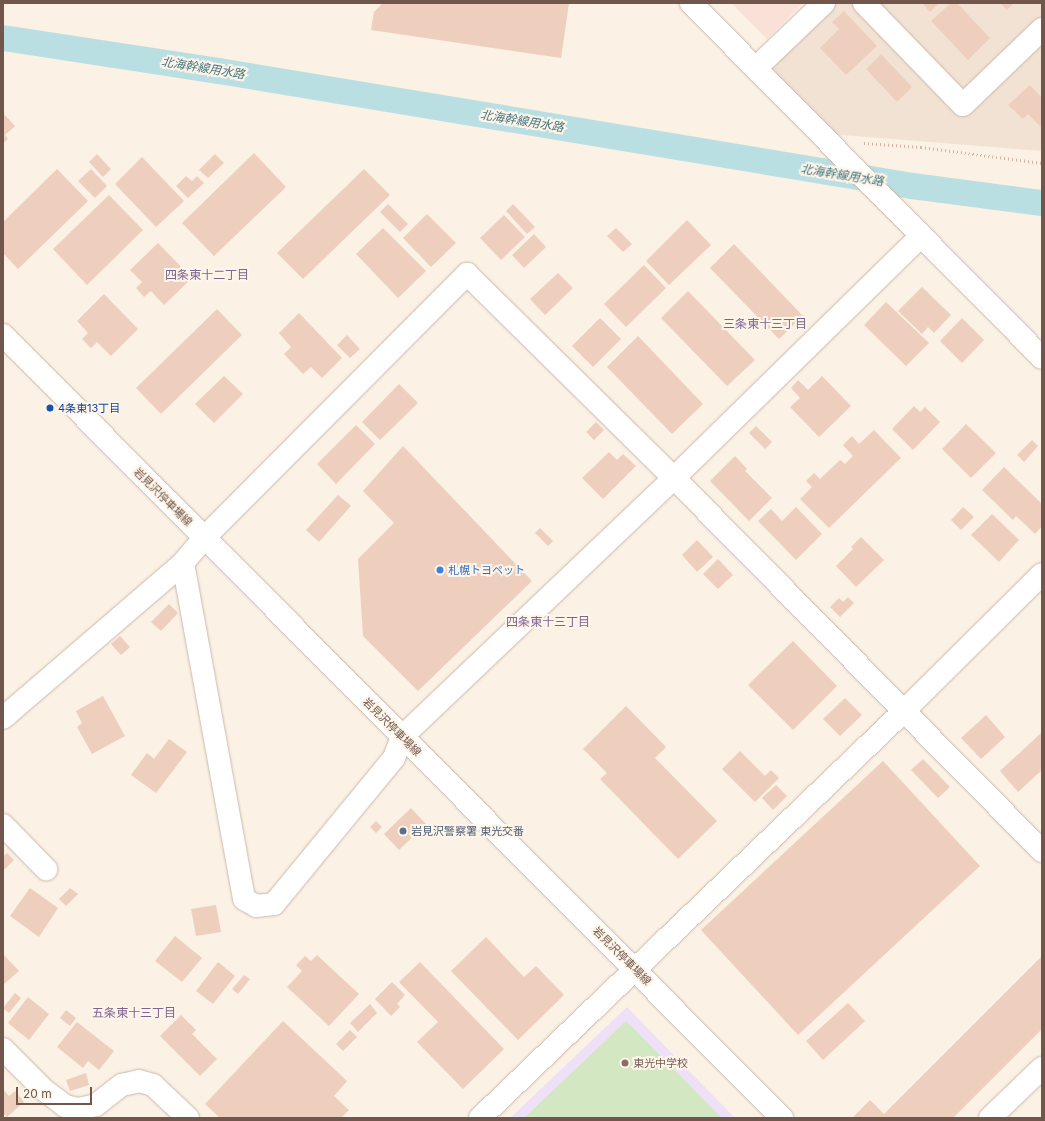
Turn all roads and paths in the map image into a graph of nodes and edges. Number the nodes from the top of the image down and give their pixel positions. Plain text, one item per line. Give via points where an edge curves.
1 (691, 3) edge
2 (824, 3) edge
3 (864, 3) edge
4 (1042, 29) edge
5 (756, 68) junction
6 (834, 147) junction
7 (1042, 163) edge
8 (921, 236) junction
9 (3, 336) edge
10 (1042, 358) edge
11 (674, 478) junction
12 (204, 538) junction
13 (183, 563) junction
14 (1042, 574) edge
15 (904, 711) junction
16 (3, 718) edge
17 (402, 736) junction
18 (3, 825) edge
19 (1042, 851) edge
20 (46, 868) dead end
21 (636, 970) junction
22 (3, 1049) edge
23 (1042, 1068) edge
24 (188, 1118) edge
25 (480, 1118) edge
26 (782, 1118) edge
27 (990, 1118) edge

1 - 5 street
2 - 5 street
3 - 4 street via 963,105
5 - 6 street
6 - 7 path via 921,147
6 - 8 street
8 - 10 street
8 - 11 street
9 - 12 street, 岩見沢停車場線
11 - 12 street via 467,274
11 - 15 street
11 - 17 street
12 - 13 street
12 - 17 street, 岩見沢停車場線
13 - 16 street
13 - 17 street via 244,899 256,906 274,904 394,758
14 - 15 street
15 - 19 street
15 - 21 street
17 - 21 street, 岩見沢停車場線
18 - 20 street
21 - 25 street
21 - 26 street, 岩見沢停車場線
22 - 24 street via 44,1090 65,1106 79,1108 96,1105 122,1085 139,1081 153,1085
23 - 27 street

